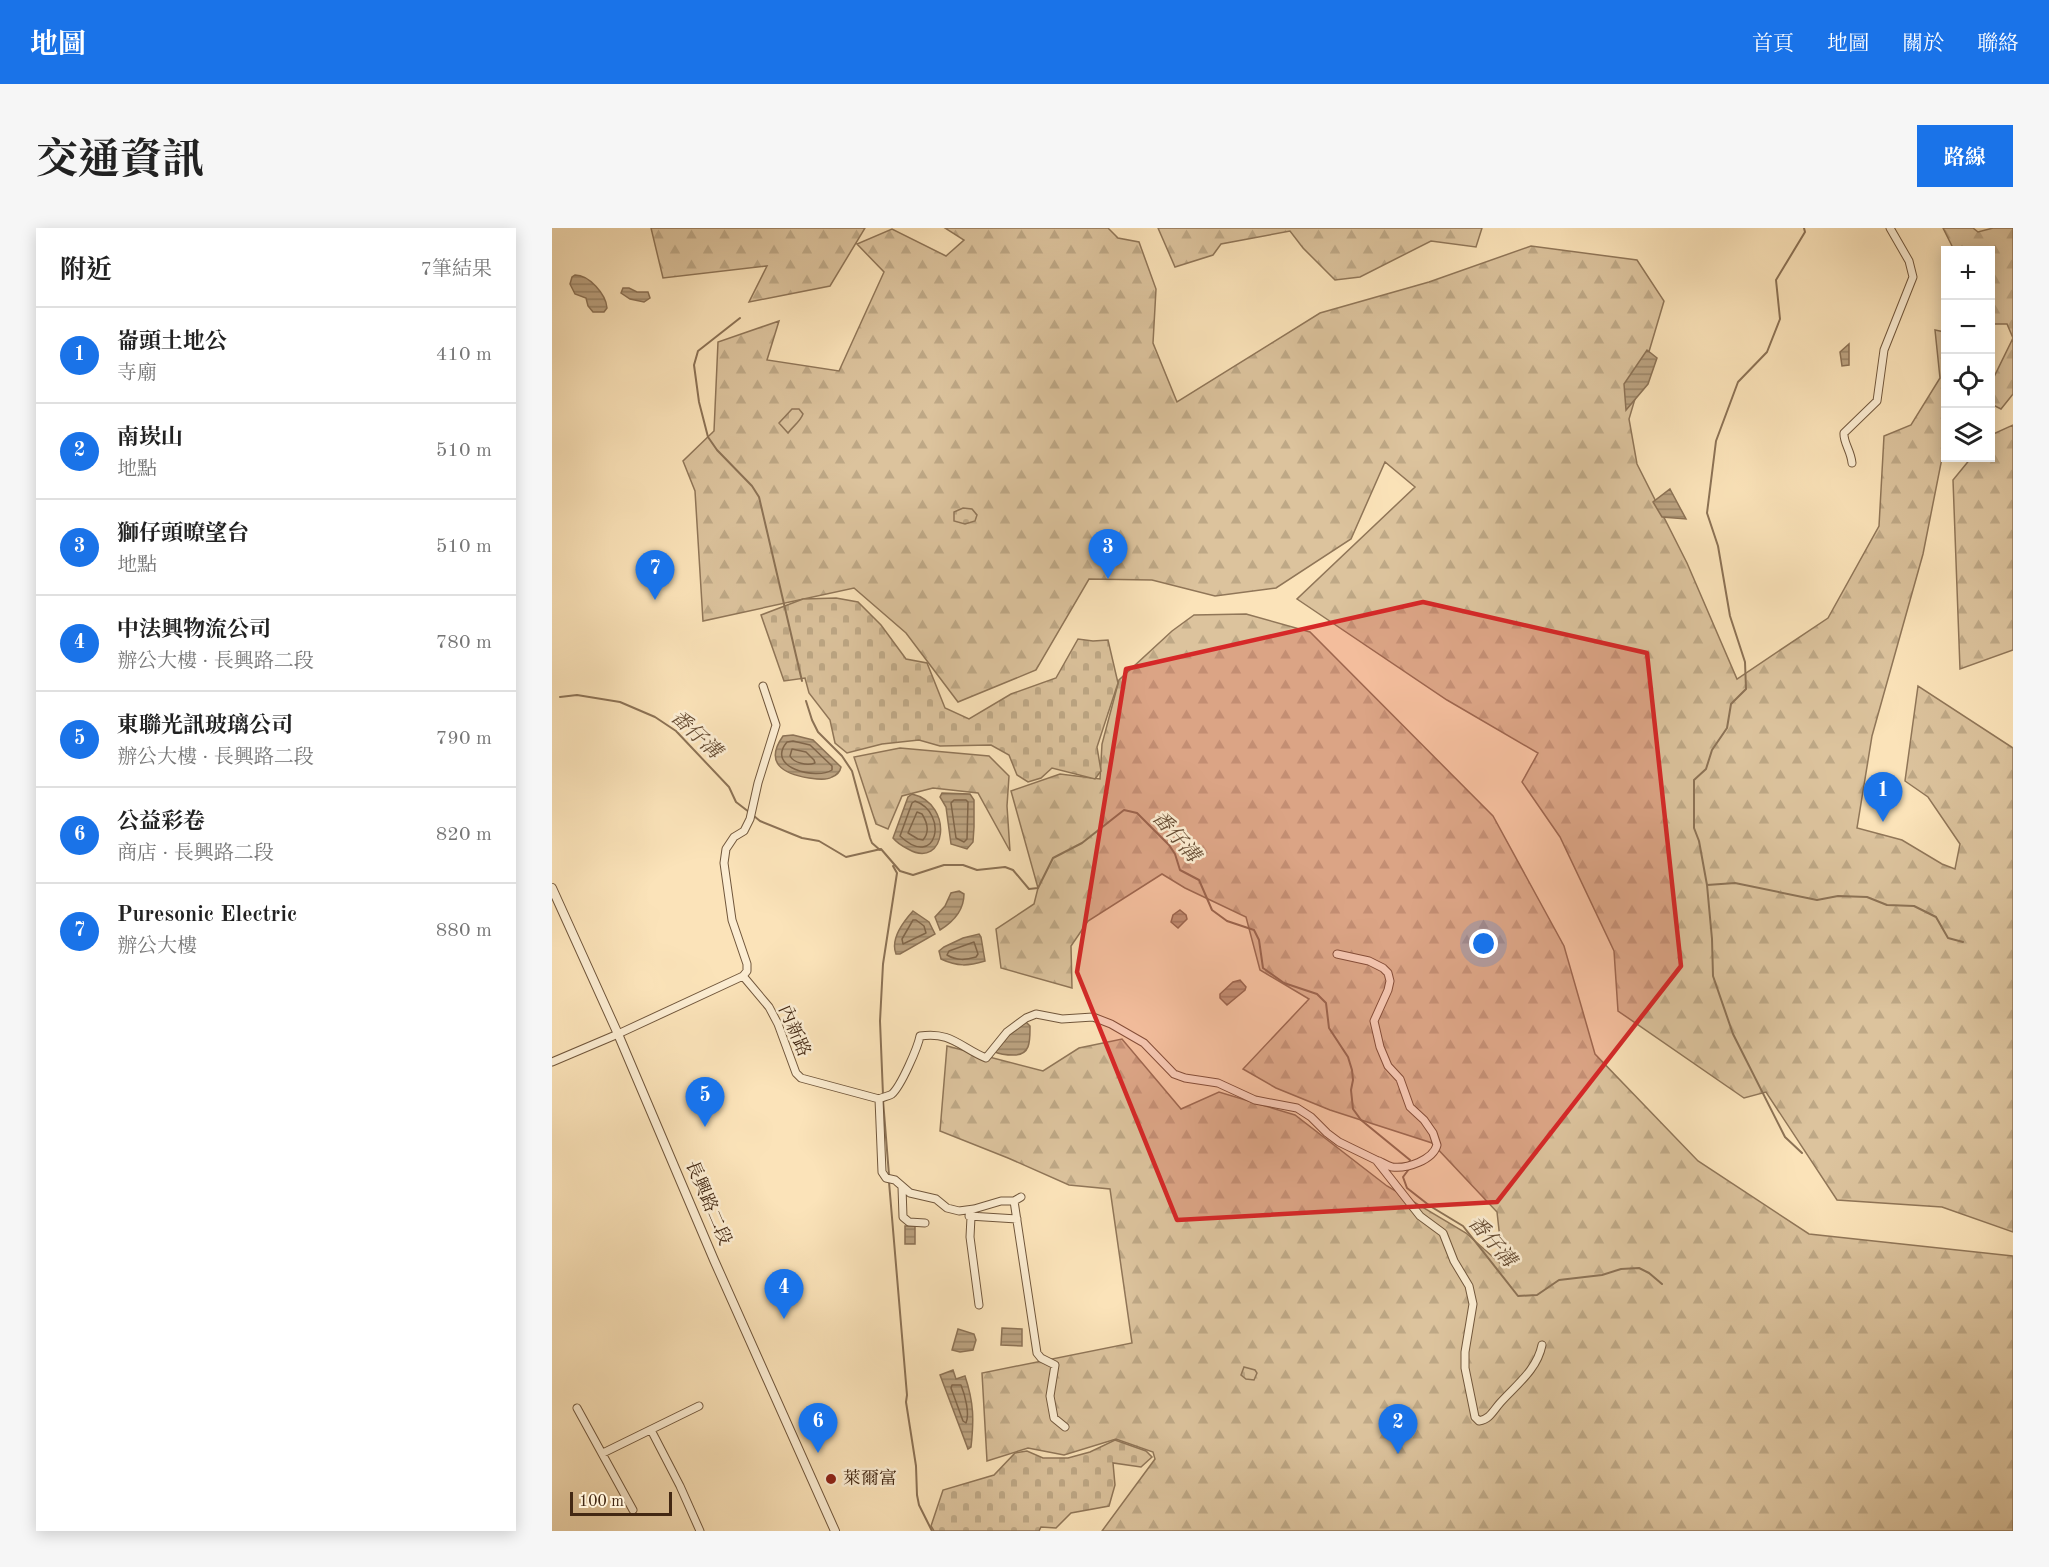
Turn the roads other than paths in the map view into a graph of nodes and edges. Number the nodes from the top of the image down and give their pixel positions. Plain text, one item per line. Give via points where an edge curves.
1 (1890, 228) edge
2 (1852, 463) dead end
3 (764, 686) dead end
4 (552, 888) edge
5 (556, 907) edge
6 (1337, 954) dead end
7 (743, 976) junction
8 (618, 1034) junction
9 (552, 1062) edge
10 (879, 1098) junction
11 (1376, 1160) junction
12 (902, 1187) junction
13 (963, 1210) junction
14 (971, 1217) junction
15 (1017, 1219) junction
16 (925, 1223) dead end
17 (979, 1305) dead end
18 (1542, 1345) dead end
19 (699, 1406) dead end
20 (578, 1408) dead end
21 (1065, 1427) dead end
22 (651, 1430) junction
23 (603, 1453) junction
24 (633, 1510) dead end
25 (700, 1531) edge
26 (835, 1531) edge

1 - 2 street via 1909,261 1913,277 1884,350 1877,401 1844,434
3 - 7 street via 776,725 750,819 726,849 724,862 732,920 747,964
4 - 5 street, 長興路二段
5 - 8 street, 長興路二段
6 - 11 street via 1369,961 1388,973 1388,990 1374,1021 1380,1047 1388,1066 1400,1079 1410,1107 1424,1120 1437,1145 1415,1164 1392,1167
7 - 8 street
7 - 10 street, 內新路 via 769,1007 801,1078
8 - 9 street
8 - 26 street, 長興路二段
10 - 11 street via 892,1095 920,1036 952,1039 986,1058 1007,1032 1036,1014 1062,1019 1093,1017 1144,1043 1174,1074 1218,1083 1255,1100 1297,1108 1339,1142
10 - 12 street via 882,1172
11 - 18 street via 1420,1216 1443,1233 1472,1297 1465,1368 1479,1421 1492,1414 1522,1382
12 - 13 street via 936,1199 947,1208
12 - 16 street via 903,1217 909,1222
13 - 14 street
13 - 15 street via 1018,1199
14 - 15 street
14 - 17 street
15 - 21 street via 1037,1353 1055,1365 1050,1396 1054,1418
19 - 22 street
20 - 23 street
22 - 23 street
22 - 25 street
23 - 24 street

